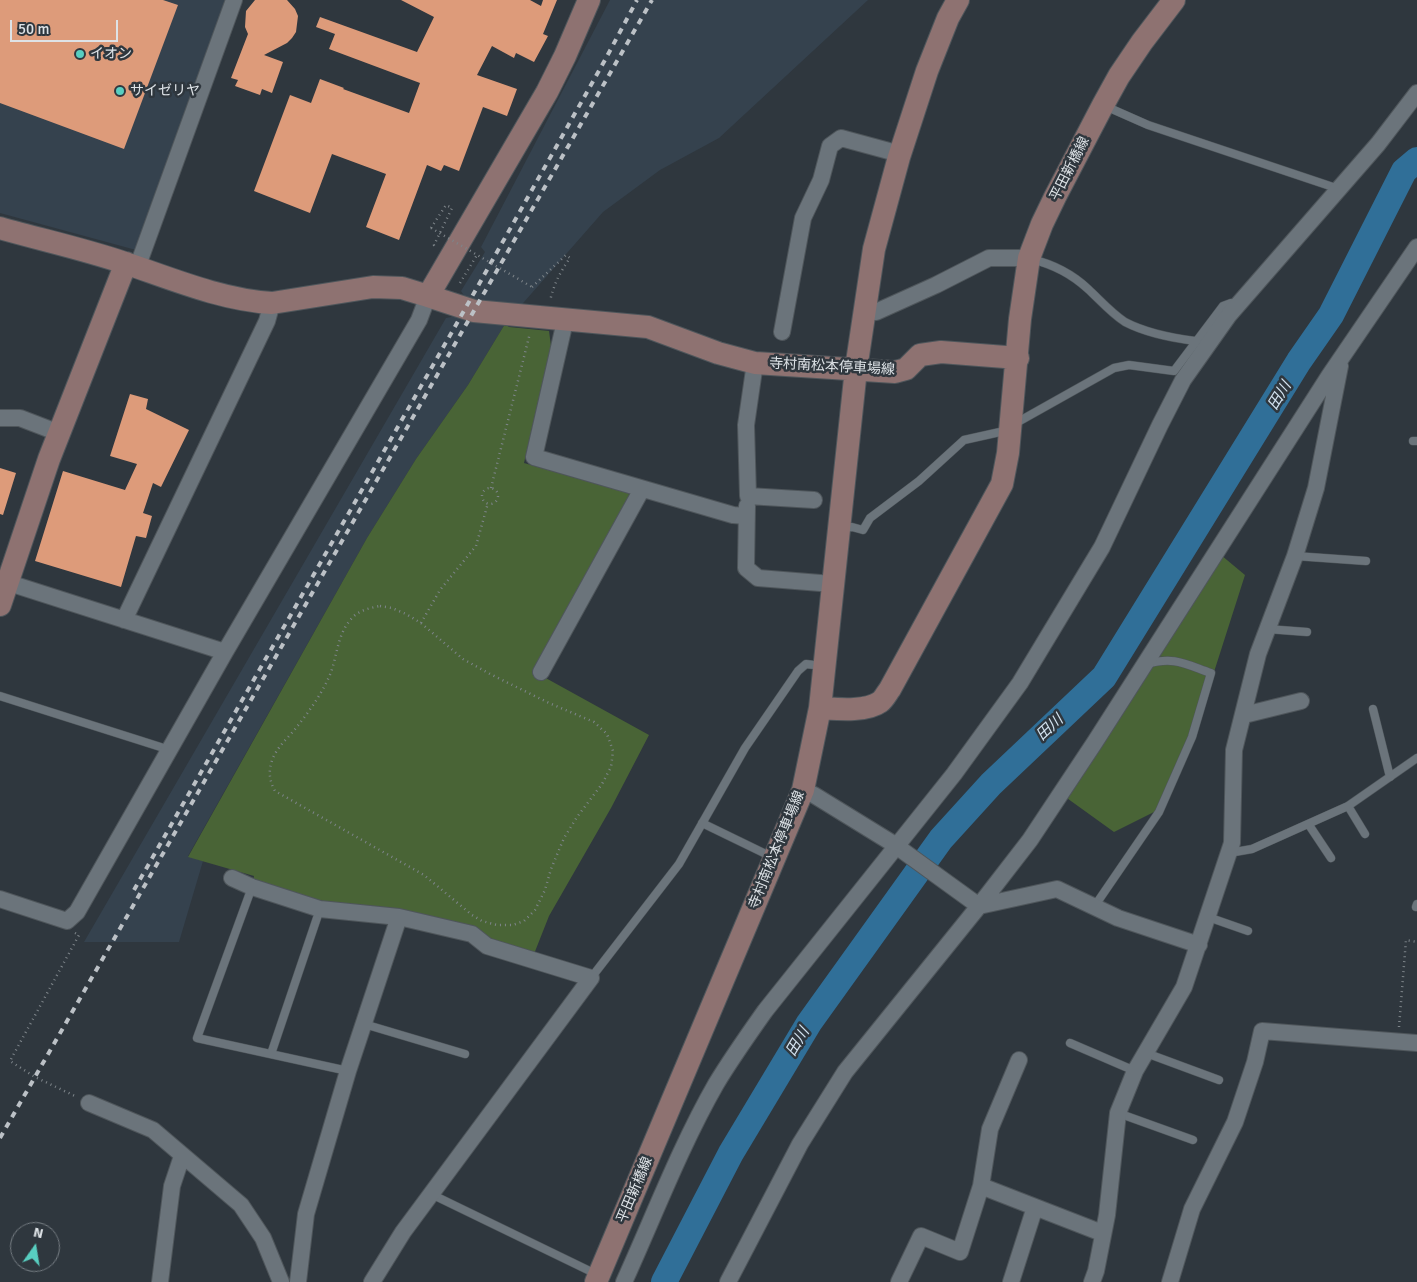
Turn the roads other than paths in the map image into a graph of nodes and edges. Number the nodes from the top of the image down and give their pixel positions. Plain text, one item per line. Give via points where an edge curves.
1 (234, 0) edge
2 (589, 0) edge
3 (958, 0) edge
4 (1174, 0) edge
5 (1417, 93) edge
6 (1103, 105) junction
7 (900, 154) junction
8 (1339, 189) junction
9 (0, 228) edge
10 (1417, 246) edge
11 (1029, 258) junction
12 (132, 266) junction
13 (428, 296) junction
14 (272, 303) junction
15 (1237, 305) junction
16 (876, 312) dead end
17 (563, 320) junction
18 (782, 332) dead end
19 (1195, 341) junction
20 (1018, 358) junction
21 (1341, 360) junction
22 (755, 363) junction
23 (856, 369) junction
24 (0, 418) edge
25 (1010, 427) junction
26 (59, 433) junction
27 (642, 489) junction
28 (748, 496) junction
29 (814, 500) dead end
30 (746, 516) junction
31 (839, 528) junction
32 (1295, 556) junction
33 (1366, 561) dead end
34 (4, 582) edge
35 (833, 584) junction
36 (0, 605) edge
37 (124, 620) junction
38 (1267, 629) junction
39 (1308, 632) dead end
40 (225, 652) junction
41 (1145, 664) junction
42 (824, 666) junction
43 (541, 672) dead end
44 (0, 696) edge
45 (1301, 701) dead end
46 (820, 708) junction
47 (1372, 709) dead end
48 (1244, 715) junction
49 (170, 750) junction
50 (1417, 750) edge
51 (1416, 758) edge
52 (1390, 777) junction
53 (803, 790) junction
54 (1348, 806) junction
55 (702, 823) junction
56 (1309, 825) junction
57 (1365, 834) dead end
58 (899, 849) junction
59 (1229, 853) junction
60 (775, 858) junction
61 (1331, 858) dead end
62 (232, 878) dead end
63 (252, 887) junction
64 (0, 899) edge
65 (977, 905) junction
66 (1094, 907) junction
67 (320, 909) junction
68 (399, 917) junction
69 (1208, 918) junction
70 (1248, 931) dead end
71 (1199, 945) junction
72 (591, 978) junction
73 (364, 1024) junction
74 (1070, 1043) dead end
75 (1417, 1043) edge
76 (1146, 1053) junction
77 (271, 1054) junction
78 (465, 1054) dead end
79 (1019, 1060) dead end
80 (348, 1071) junction
81 (1135, 1071) junction
82 (1219, 1080) dead end
83 (90, 1103) road end
84 (1118, 1113) junction
85 (1193, 1140) dead end
86 (182, 1156) junction
87 (980, 1186) junction
88 (431, 1194) junction
89 (1035, 1207) junction
90 (1102, 1233) junction
91 (602, 1280) edge
92 (160, 1282) edge
93 (281, 1282) edge
94 (298, 1282) edge
95 (372, 1282) edge
96 (624, 1282) edge
97 (728, 1282) edge
98 (899, 1282) edge
99 (1011, 1282) edge
100 (1092, 1282) edge
101 (1170, 1282) edge

1 - 12 street
2 - 13 main road via 547,92
3 - 7 main road, 寺村南松本停車場線 via 927,71
4 - 6 main road, 平田新橋線 via 1124,69
5 - 8 street
6 - 8 lane via 1148,125
6 - 11 main road, 平田新橋線 via 1055,197
7 - 18 street via 841,138 830,146 821,180 803,218
7 - 23 main road, 寺村南松本停車場線 via 874,250
8 - 15 street
9 - 12 main road, 寺村南松本停車場線
10 - 21 street
11 - 16 street via 989,258
11 - 19 lane via 1066,272 1126,322 1174,338
11 - 20 main road, 平田新橋線
12 - 14 main road, 寺村南松本停車場線 via 213,292
12 - 26 main road
13 - 14 main road, 寺村南松本停車場線 via 402,288 374,287
13 - 17 main road, 寺村南松本停車場線 via 474,311
13 - 40 street via 419,320
14 - 37 street via 268,321
15 - 19 lane via 1223,306
15 - 58 street via 1183,380 1102,547 1020,683
17 - 22 main road, 寺村南松本停車場線 via 648,327
17 - 27 street via 534,457
19 - 25 lane via 1174,371 1129,365 1114,368
20 - 23 main road, 寺村南松本停車場線 via 941,352 920,355 906,369 895,372
20 - 25 main road
21 - 32 street via 1316,488
21 - 41 street
22 - 23 main road, 寺村南松本停車場線
22 - 28 street via 746,425
23 - 31 main road, 寺村南松本停車場線
24 - 26 street via 20,418
25 - 31 lane via 964,440 919,481 870,518 863,530
25 - 46 main road via 1002,484 890,690 880,702 867,707
26 - 34 main road
27 - 30 street
27 - 43 street
28 - 29 street
28 - 30 street
30 - 35 street via 746,568 758,578
31 - 35 main road, 寺村南松本停車場線
32 - 33 lane
32 - 38 street
34 - 36 main road
34 - 37 street
35 - 42 main road, 寺村南松本停車場線
37 - 40 street
38 - 39 lane
38 - 48 street
40 - 49 street
41 - 65 street via 1040,825
41 - 66 lane via 1172,660 1211,673 1192,737 1159,812
42 - 46 main road, 寺村南松本停車場線
42 - 55 lane via 806,664 798,671 745,748
44 - 49 lane
45 - 48 street
46 - 53 main road, 寺村南松本停車場線
47 - 52 lane
48 - 59 street via 1234,750 1232,843
49 - 64 street via 77,912 67,921
50 - 51 lane
51 - 52 lane
52 - 54 lane
53 - 58 street
53 - 60 main road, 寺村南松本停車場線
54 - 56 lane
54 - 57 lane
55 - 60 lane
55 - 72 lane via 678,864
56 - 59 lane via 1252,849
56 - 61 lane
58 - 65 street
58 - 96 street via 765,1011 716,1085
59 - 69 street
60 - 91 main road, 寺村南松本停車場線 via 674,1099 668,1149 662,1166
62 - 63 street
63 - 67 street
63 - 77 lane via 197,1038
65 - 66 street via 1057,889
65 - 97 street via 845,1072 800,1144
66 - 71 street
67 - 68 street
67 - 77 lane
68 - 72 street via 472,934 487,946
68 - 73 street
69 - 70 lane
69 - 71 street
71 - 76 street via 1184,987
72 - 88 street
73 - 78 lane
73 - 80 street
74 - 81 lane
75 - 101 street via 1262,1031 1235,1122 1192,1210
76 - 81 street
76 - 82 lane
77 - 80 lane
79 - 87 street via 990,1129
80 - 94 street via 306,1214
81 - 84 street
83 - 86 street via 153,1130
84 - 85 lane
84 - 90 street
86 - 92 street via 172,1186
86 - 93 street via 241,1205 262,1238
87 - 89 street
87 - 98 street via 960,1252 921,1236
88 - 91 lane
88 - 95 street
89 - 90 street
89 - 99 street
90 - 100 street

